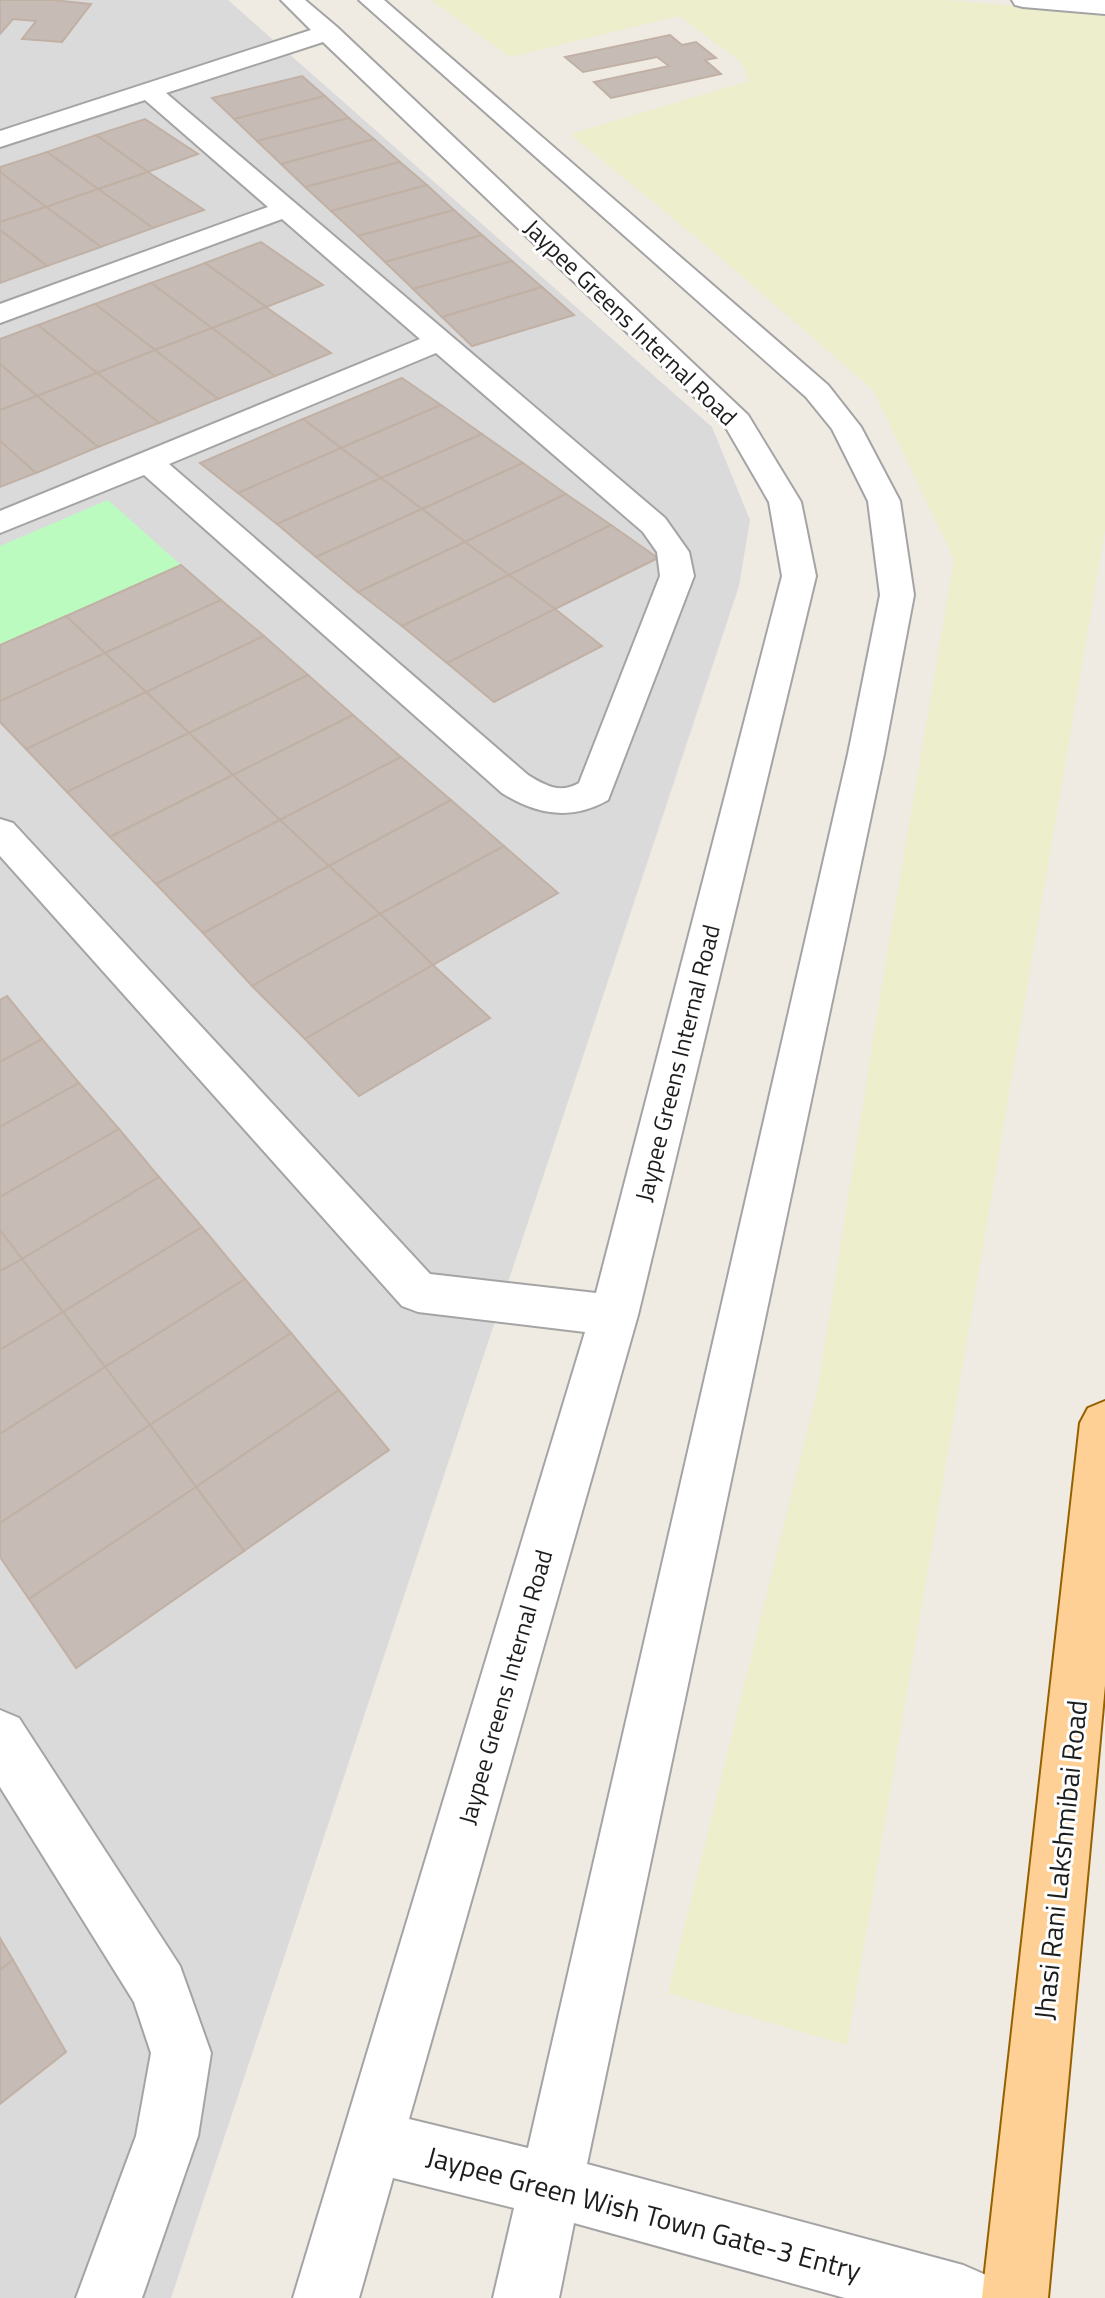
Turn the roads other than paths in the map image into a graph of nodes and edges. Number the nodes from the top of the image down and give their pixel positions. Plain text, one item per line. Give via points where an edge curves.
1 (292, 0) edge
2 (370, 0) edge
3 (1023, 0) edge
4 (1105, 7) edge
5 (329, 32) junction
6 (149, 91) junction
7 (0, 139) edge
8 (286, 209) junction
9 (0, 314) edge
10 (439, 341) junction
11 (148, 462) junction
12 (0, 523) edge
13 (0, 832) edge
14 (614, 1315) junction
15 (1105, 1423) edge
16 (0, 1737) edge
17 (371, 2141) junction
18 (553, 2186) junction
19 (109, 2298) edge
20 (326, 2298) edge
21 (526, 2298) edge
22 (963, 2298) edge
23 (1015, 2298) edge

1 - 5 street, Jaypee Greens Internal Road
2 - 18 street via 817,391 846,427 884,501 897,595
3 - 4 street
5 - 6 street
5 - 14 street, Jaypee Greens Internal Road via 737,421 785,502 799,576
6 - 7 street
6 - 8 street
8 - 9 street
8 - 10 street
10 - 11 street
10 - 11 street via 654,525 673,552 677,576 595,791 579,801 537,798 515,784
11 - 12 street
13 - 14 street via 418,1292
14 - 17 street, Jaypee Greens Internal Road
15 - 23 main road, Jhasi Rani Lakshmibai Road
16 - 19 street via 159,1987 181,2053 167,2136
17 - 18 street, Jaypee Green Wish Town Gate-3 Entry
17 - 20 street, Jaypee Greens Internal Road
18 - 21 street
18 - 22 street, Jaypee Green Wish Town Gate-3 Entry

